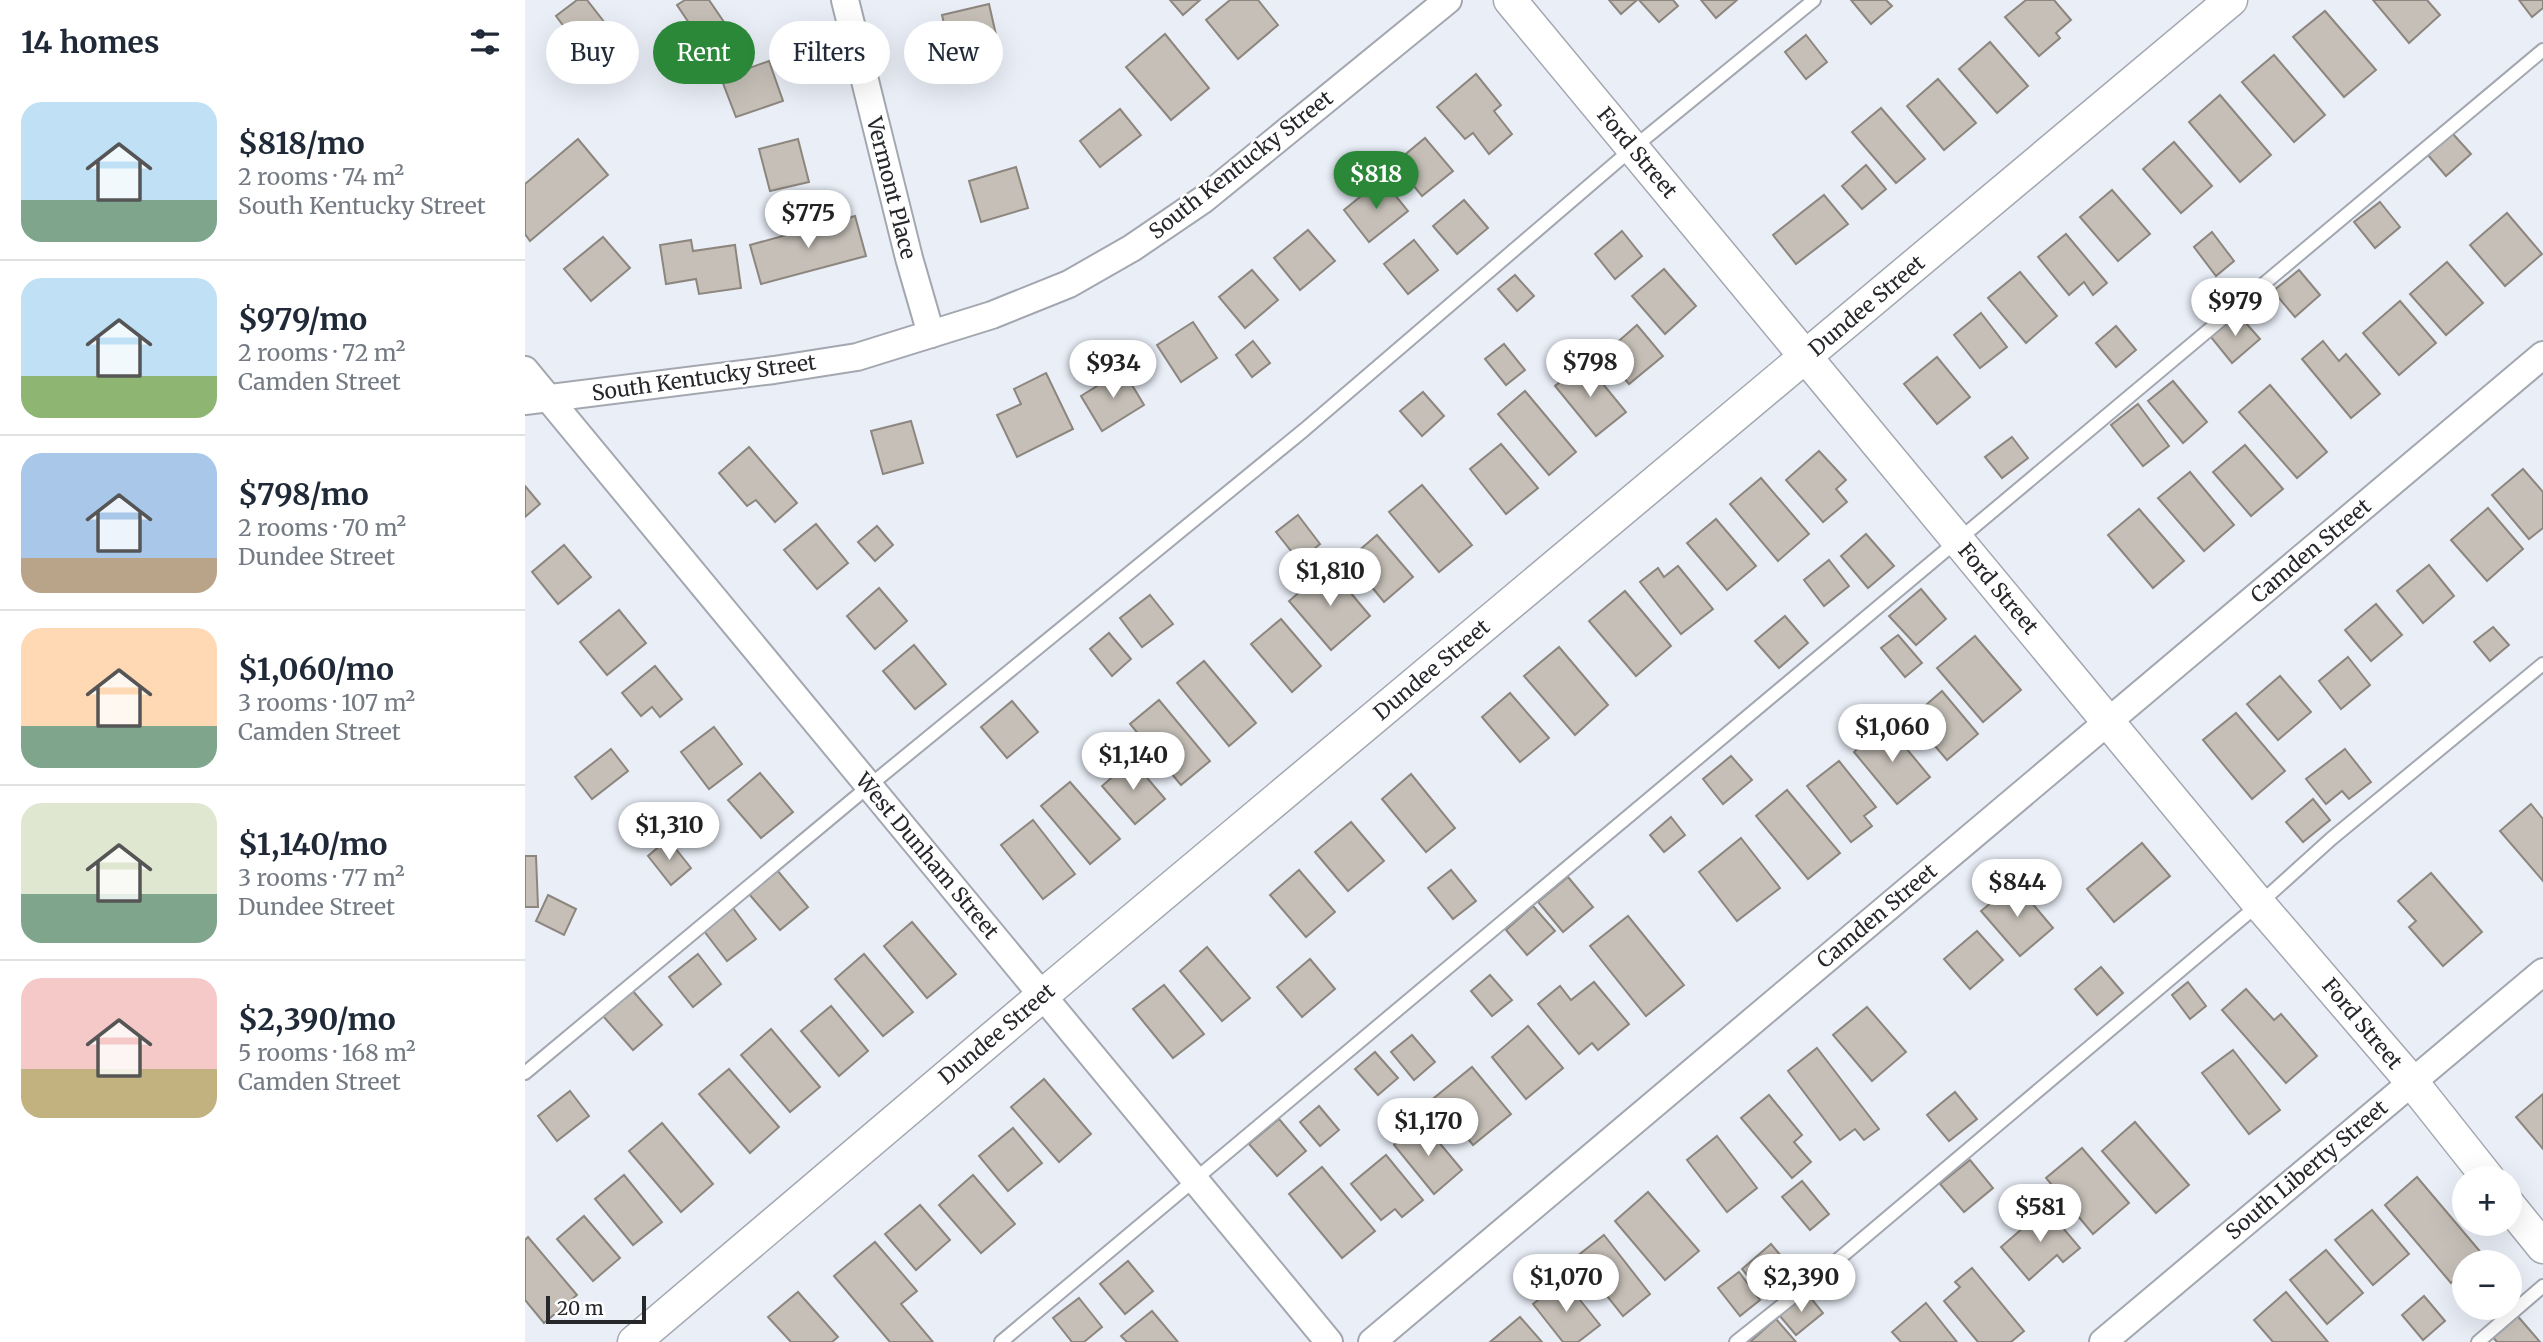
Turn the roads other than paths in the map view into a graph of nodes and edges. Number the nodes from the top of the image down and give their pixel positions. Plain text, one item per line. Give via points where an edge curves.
1 (845, 0) edge
2 (1448, 0) edge
3 (1510, 0) edge
4 (1814, 0) edge
5 (2231, 0) edge
6 (2543, 50) edge
7 (1633, 148) junction
8 (930, 334) junction
9 (2543, 355) edge
10 (1807, 357) junction
11 (525, 370) edge
12 (537, 400) edge
13 (1957, 540) junction
14 (2543, 664) edge
15 (2108, 722) junction
16 (869, 786) junction
17 (2259, 904) junction
18 (2543, 971) edge
19 (1043, 995) junction
20 (525, 1073) edge
21 (2411, 1082) junction
22 (2478, 1166) edge
23 (1196, 1179) junction
24 (2522, 1221) edge
25 (2543, 1247) edge
26 (2543, 1286) edge
27 (634, 1342) edge
28 (1000, 1342) edge
29 (1329, 1342) edge
30 (1372, 1342) edge
31 (1736, 1342) edge
32 (2103, 1342) edge
33 (2478, 1342) edge

1 - 8 street, Vermont Place
2 - 8 street, South Kentucky Street via 1204,199 1132,248 1069,284
3 - 7 street, Ford Street
4 - 7 lane
5 - 10 street, Dundee Street
6 - 13 lane
7 - 10 street, Ford Street
7 - 16 lane via 1304,430
8 - 12 street, South Kentucky Street via 857,357
9 - 15 street, Camden Street
10 - 13 street, Ford Street
10 - 19 street, Dundee Street
11 - 12 street, West Dunham Street
12 - 16 street, West Dunham Street
13 - 15 street, Ford Street
13 - 23 lane
14 - 17 lane
15 - 17 street, Ford Street
15 - 30 street, Camden Street
16 - 19 street, West Dunham Street
16 - 20 lane
17 - 21 street, Ford Street
17 - 31 lane
18 - 21 street, South Liberty Street
19 - 23 street, West Dunham Street
19 - 27 street, Dundee Street
21 - 22 street, Ford Street
21 - 32 street, South Liberty Street
23 - 28 lane
23 - 29 street, West Dunham Street
24 - 25 street
26 - 33 lane

